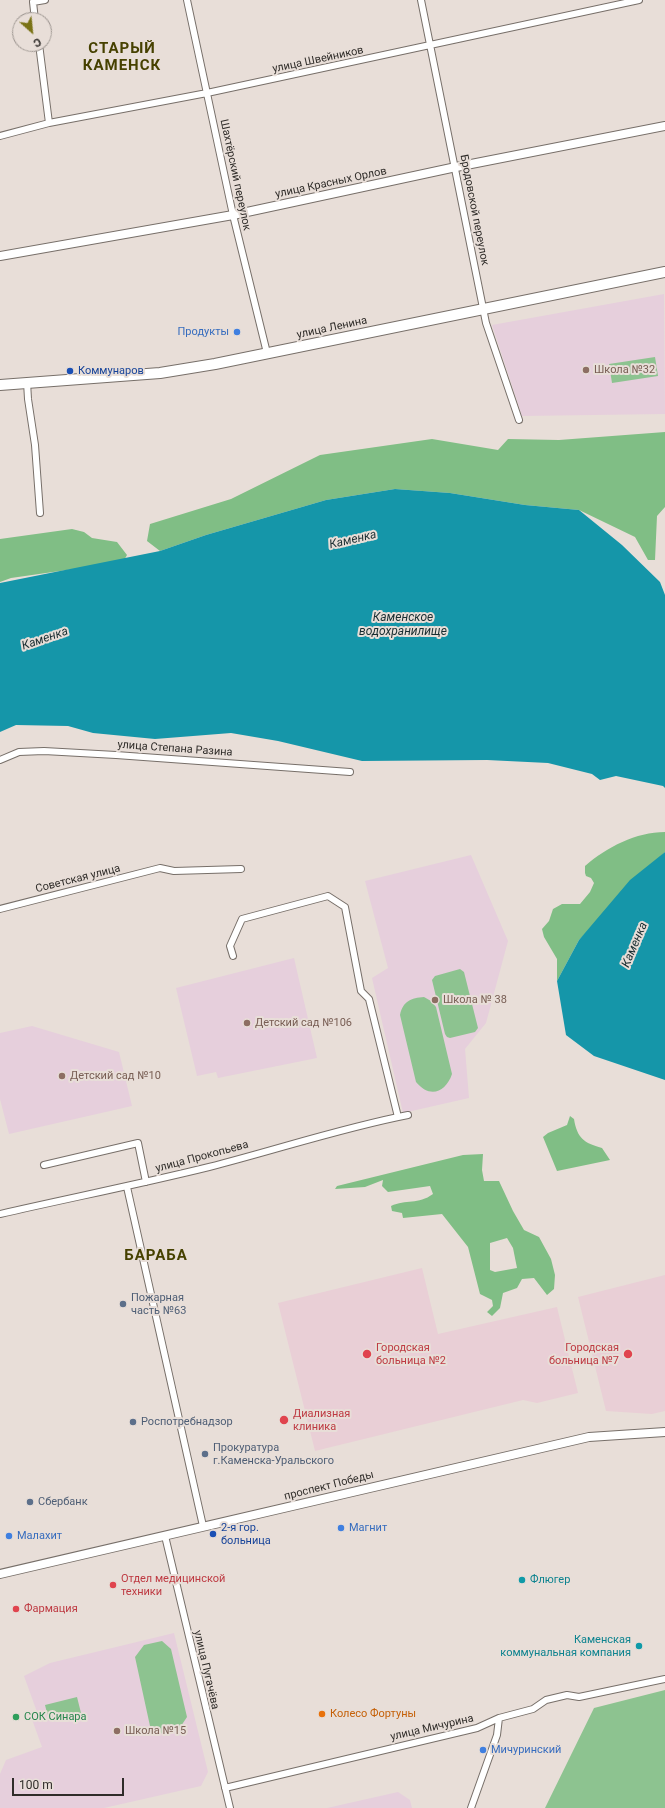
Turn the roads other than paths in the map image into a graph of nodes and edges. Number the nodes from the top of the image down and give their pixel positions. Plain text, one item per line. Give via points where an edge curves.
1 (45, 0) edge
2 (187, 0) edge
3 (421, 0) edge
4 (639, 0) edge
5 (31, 1) edge
6 (33, 12) edge
7 (431, 46) junction
8 (40, 52) edge
9 (207, 94) junction
10 (49, 123) junction
11 (665, 126) edge
12 (0, 136) edge
13 (456, 167) junction
14 (233, 215) junction
15 (0, 256) edge
16 (665, 272) edge
17 (483, 308) junction
18 (267, 353) junction
19 (27, 382) junction
20 (0, 385) edge
21 (519, 420) dead end
22 (40, 513) dead end
23 (0, 760) edge
24 (350, 772) dead end
25 (241, 869) dead end
26 (0, 909) edge
27 (233, 956) dead end
28 (408, 1115) dead end
29 (398, 1117) junction
30 (44, 1165) dead end
31 (146, 1182) junction
32 (127, 1187) junction
33 (0, 1214) edge
34 (665, 1432) edge
35 (203, 1526) junction
36 (165, 1536) junction
37 (0, 1574) edge
38 (665, 1679) edge
39 (499, 1718) junction
40 (225, 1788) junction
41 (230, 1808) edge
42 (471, 1808) edge

1 - 5 street
2 - 9 street, Шахтёрский переулок
3 - 7 street, Бродовской переулок
4 - 7 street, улица Швейников
5 - 6 street
7 - 9 street, улица Швейников
7 - 13 street, Бродовской переулок
8 - 10 street
9 - 10 street, улица Швейников
9 - 14 street, Шахтёрский переулок
10 - 12 street, улица Швейников
11 - 13 street, улица Красных Орлов
13 - 14 street, улица Красных Орлов
13 - 17 street, Бродовской переулок
14 - 15 street, улица Красных Орлов
14 - 18 street, Шахтёрский переулок
16 - 17 main road, улица Ленина
17 - 18 main road, улица Ленина
17 - 21 street, Бродовской переулок
18 - 19 main road, улица Ленина via 160,373
19 - 20 main road, улица Ленина
19 - 22 street
23 - 24 street, улица Степана Разина via 19,752 44,752
25 - 26 street, Советская улица via 174,871 160,868
27 - 29 street via 230,946 242,919 328,896 345,907 361,991 369,999
28 - 29 street, улица Прокопьева
29 - 31 street, улица Прокопьева via 362,1124
30 - 31 street via 138,1143
31 - 32 street, улица Прокопьева
32 - 33 street, улица Прокопьева
32 - 35 street
34 - 35 street, проспект Победы via 589,1437
35 - 36 street, проспект Победы
36 - 37 street, проспект Победы
36 - 40 street, улица Пугачёва
38 - 39 street, улица Мичурина via 579,1697 567,1696 546,1700 533,1709
39 - 40 street, улица Мичурина via 477,1728
39 - 42 street via 497,1735
40 - 41 street, улица Пугачёва

